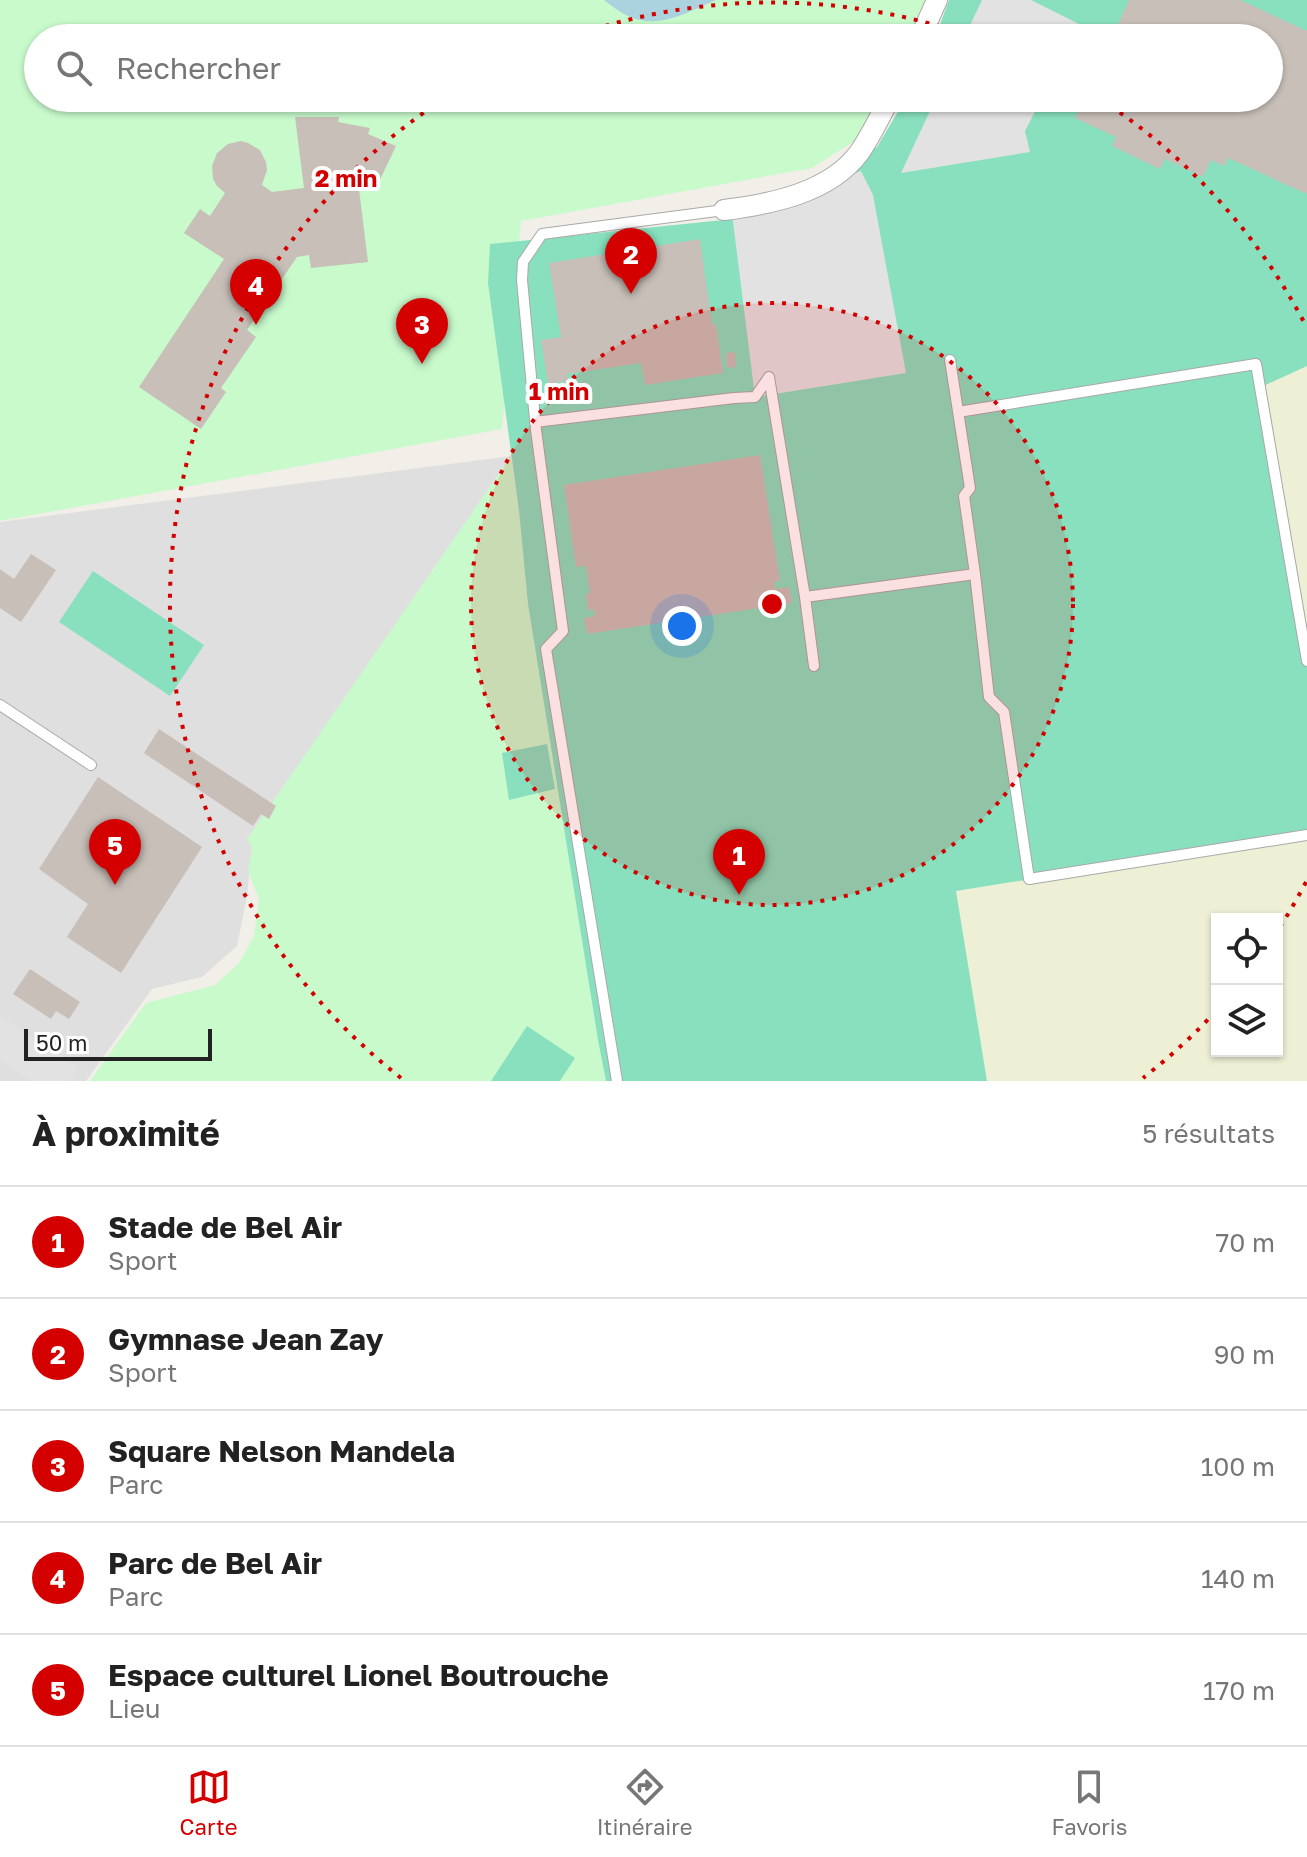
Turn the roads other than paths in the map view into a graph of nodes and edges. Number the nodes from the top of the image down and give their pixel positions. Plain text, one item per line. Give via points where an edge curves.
1 (937, 0) edge
2 (926, 24) edge
3 (882, 112) edge
4 (724, 210) joint
5 (950, 360) dead end
6 (958, 412) junction
7 (535, 422) junction
8 (975, 574) junction
9 (805, 597) junction
10 (1307, 661) edge
11 (814, 666) dead end
12 (0, 705) edge
13 (91, 765) dead end
14 (1307, 835) edge
15 (617, 1081) edge

1 - 2 street
3 - 4 street via 858,154 831,178 794,196
4 - 7 lane via 542,234 523,262 522,280
5 - 6 lane
6 - 8 lane via 970,488 964,496
6 - 10 lane via 1256,364
7 - 9 lane via 755,397 769,377
7 - 15 lane via 563,631 546,649
8 - 9 lane
8 - 14 lane via 989,697 1004,712 1029,879
9 - 11 lane
12 - 13 lane

